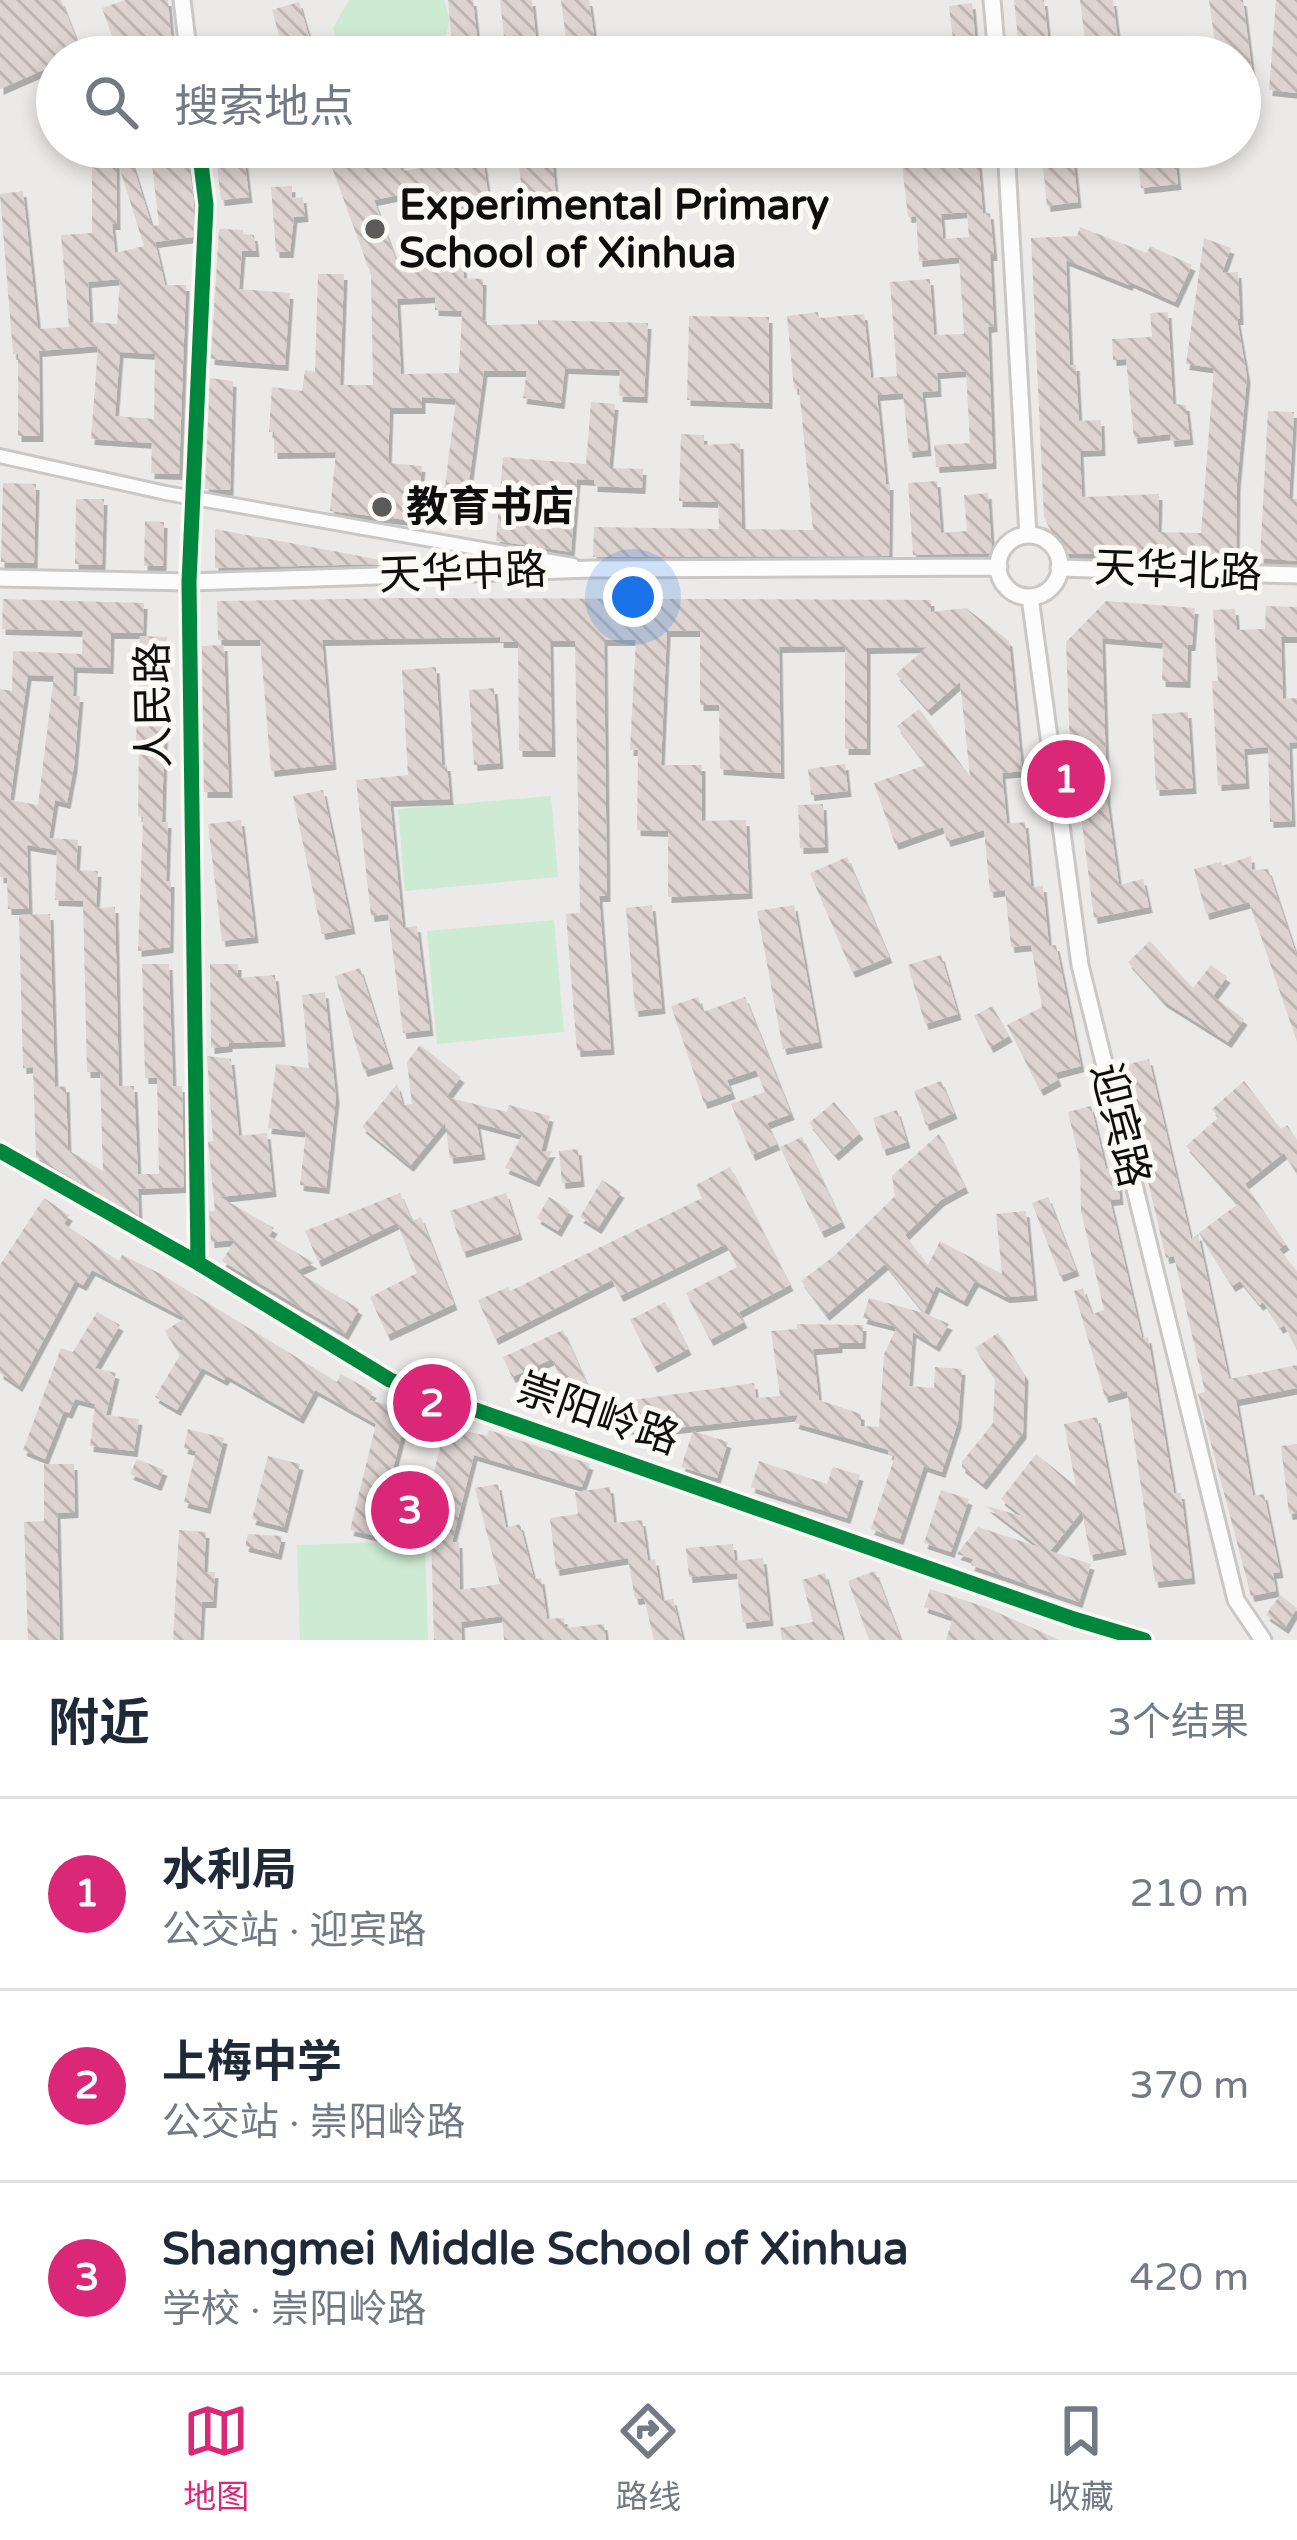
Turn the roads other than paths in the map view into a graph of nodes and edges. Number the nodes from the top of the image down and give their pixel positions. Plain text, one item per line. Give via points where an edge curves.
1 (182, 0) edge
2 (992, 0) edge
3 (186, 36) edge
4 (996, 36) edge
5 (202, 168) edge
6 (1007, 168) edge
7 (0, 456) edge
8 (1028, 535) junction
9 (998, 567) junction
10 (1059, 568) junction
11 (592, 569) junction
12 (1297, 575) edge
13 (0, 578) edge
14 (189, 582) junction
15 (1030, 597) junction
16 (0, 1151) edge
17 (198, 1263) junction
18 (1144, 1640) edge
19 (1263, 1640) edge

1 - 3 street
2 - 4 street
5 - 14 street, 人民路
6 - 8 street
7 - 11 street, bridge
8 - 9 street via 1006,545
8 - 10 street via 1050,544
9 - 11 street, 天华中路
9 - 15 street via 1011,591
10 - 12 street, 天华北路
10 - 15 street via 1049,590
11 - 14 street, 天华中路
13 - 14 street, 天华中路
14 - 17 street, 人民路
15 - 19 street, 迎宾路 via 1080,965 1236,1600
16 - 17 street, 崇阳岭路
17 - 18 street, 崇阳岭路 via 390,1380

